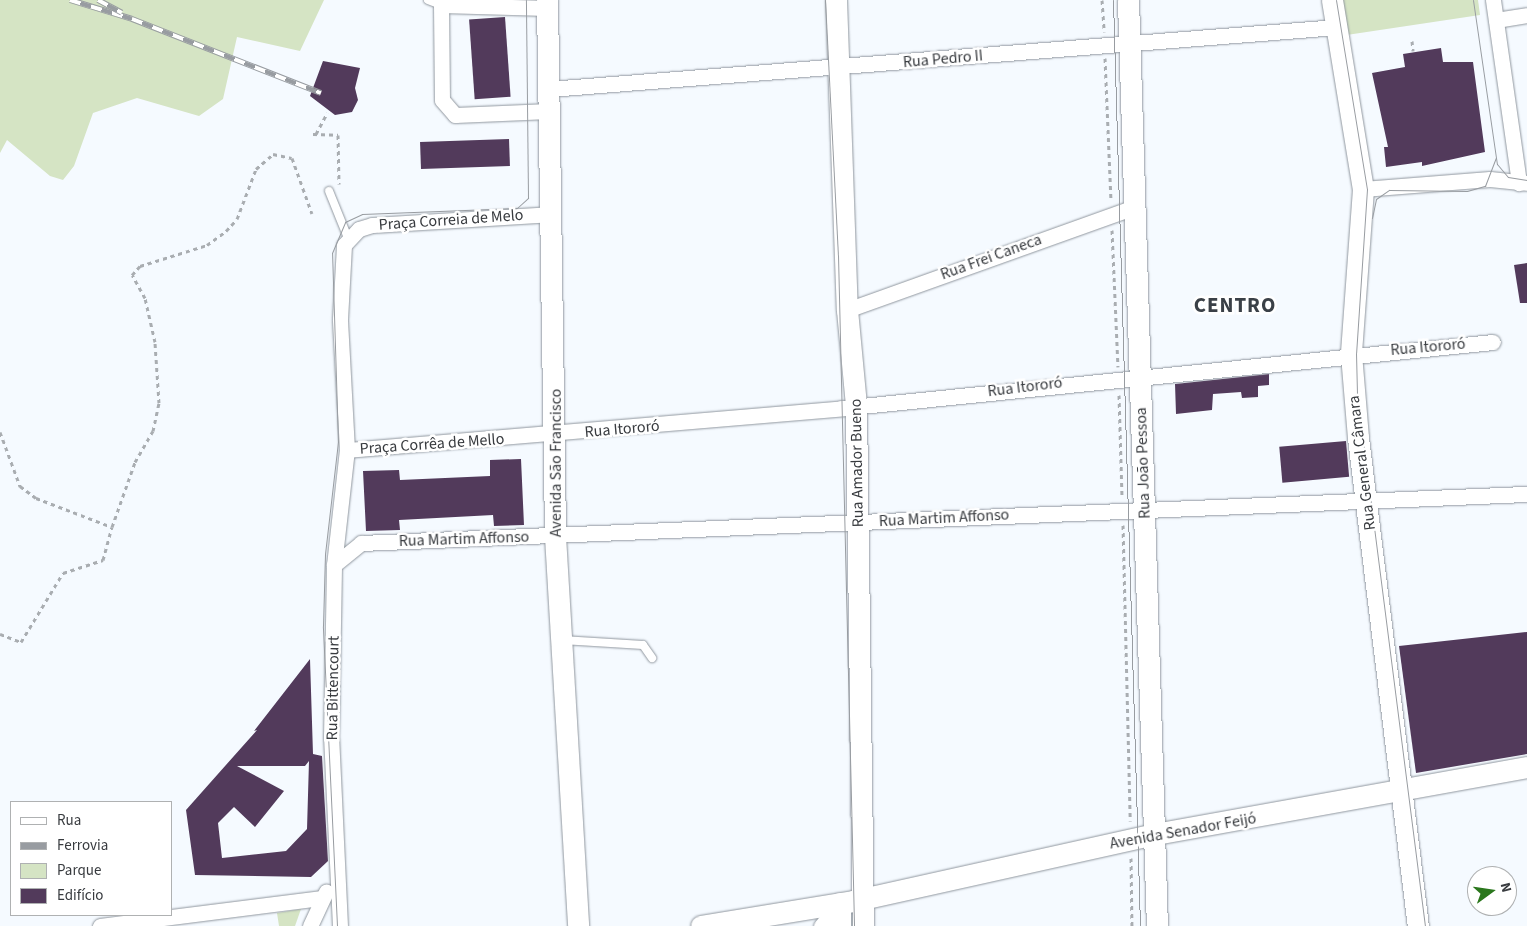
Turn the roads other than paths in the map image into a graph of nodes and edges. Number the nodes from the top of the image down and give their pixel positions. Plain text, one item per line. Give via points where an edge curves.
1 (836, 0) edge
2 (1128, 0) edge
3 (1332, 0) edge
4 (1493, 0) edge
5 (434, 3) edge
6 (547, 4) edge
7 (1527, 15) edge
8 (1496, 20) junction
9 (1336, 27) junction
10 (1129, 44) junction
11 (838, 67) junction
12 (549, 89) junction
13 (549, 111) junction
14 (1523, 183) edge
15 (329, 190) dead end
16 (1364, 190) junction
17 (1134, 206) junction
18 (550, 214) junction
19 (348, 238) junction
20 (847, 310) junction
21 (1493, 342) dead end
22 (1351, 354) junction
23 (1140, 375) junction
24 (856, 406) junction
25 (557, 435) junction
26 (347, 450) junction
27 (1527, 494) edge
28 (1367, 501) junction
29 (1144, 509) junction
30 (858, 522) junction
31 (338, 526) junction
32 (555, 536) junction
33 (360, 543) junction
34 (334, 565) junction
35 (561, 640) junction
36 (652, 658) dead end
37 (1527, 767) edge
38 (1404, 791) junction
39 (1155, 834) junction
40 (336, 872) junction
41 (322, 898) junction
42 (862, 899) junction
43 (840, 903) junction
44 (100, 926) edge
45 (310, 926) edge
46 (340, 926) edge
47 (578, 926) edge
48 (700, 926) edge
49 (821, 926) edge
50 (840, 926) edge
51 (863, 926) edge
52 (1156, 926) edge
53 (1418, 926) edge

1 - 11 street, Rua Amador Bueno
2 - 10 street, Rua João Pessoa
3 - 9 street, Rua General Câmara
4 - 8 street
5 - 6 street
5 - 13 street via 446,109 455,115
6 - 12 street, Avenida São Francisco
7 - 8 street
8 - 14 street
9 - 10 street, Rua Pedro II
9 - 16 street, Rua General Câmara
10 - 11 street, Rua Pedro II
10 - 17 street, Rua João Pessoa
11 - 12 street, Rua Pedro II
11 - 20 street, Rua Amador Bueno
12 - 13 street, Avenida São Francisco
13 - 18 street, Avenida São Francisco
14 - 16 street via 1490,180
15 - 19 lane
16 - 22 street, Rua General Câmara
17 - 20 street, Rua Frei Caneca
17 - 23 street, Rua João Pessoa
18 - 19 street, Praça Correia de Melo via 378,224 359,229
18 - 25 street, Avenida São Francisco
19 - 26 street, Praça Corrêa de Mello via 341,260
20 - 24 street, Rua Amador Bueno
21 - 22 street, Rua Itororó
22 - 23 street, Rua Itororó
22 - 28 street, Rua General Câmara
23 - 24 street, Rua Itororó
23 - 29 street, Rua João Pessoa
24 - 25 street, Rua Itororó
24 - 30 street, Rua Amador Bueno
25 - 26 street, Praça Corrêa de Mello
25 - 32 street, Avenida São Francisco
26 - 31 street, Rua Bittencourt
27 - 28 street, Rua Martim Affonso
28 - 29 street, Rua Martim Affonso
28 - 38 street, Rua General Câmara
29 - 30 street, Rua Martim Affonso
29 - 39 street, Rua João Pessoa
30 - 32 street, Rua Martim Affonso
30 - 42 street, Rua Amador Bueno
31 - 33 street
31 - 34 street, Rua Bittencourt
32 - 33 street, Rua Martim Affonso
32 - 35 street, Avenida São Francisco
33 - 34 street
34 - 40 street, Rua Bittencourt via 332,738
35 - 36 lane via 643,645
35 - 47 street, Avenida São Francisco
37 - 38 street, Avenida Senador Feijó
38 - 39 street, Avenida Senador Feijó
38 - 53 street, Rua General Câmara
39 - 42 street, Avenida Senador Feijó
39 - 52 street, Rua João Pessoa
40 - 41 street
40 - 46 street, Rua Bittencourt
41 - 44 street
41 - 45 street
42 - 43 street, Avenida Senador Feijó
42 - 51 street, Rua Amador Bueno
43 - 48 street, Avenida Senador Feijó
43 - 49 street
43 - 50 street

